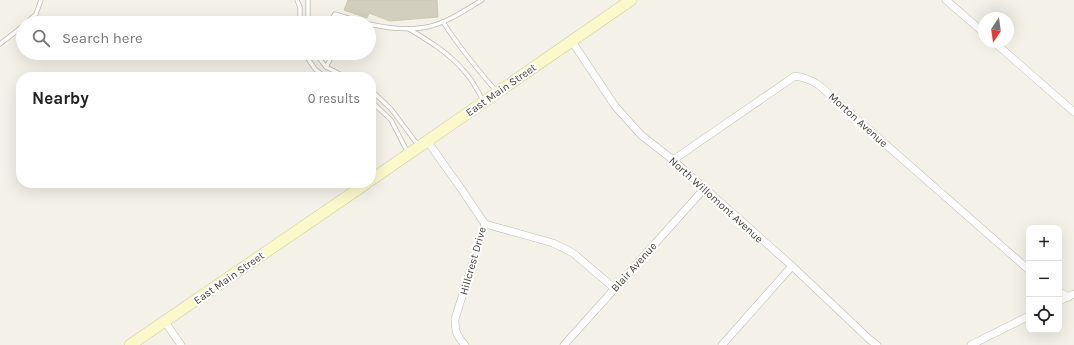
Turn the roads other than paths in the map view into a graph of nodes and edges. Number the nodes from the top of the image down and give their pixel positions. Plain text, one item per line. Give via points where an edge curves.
1 (41, 0) edge
2 (297, 0) edge
3 (308, 0) edge
4 (482, 0) edge
5 (631, 0) edge
6 (946, 0) edge
7 (34, 16) edge
8 (300, 16) edge
9 (308, 16) edge
10 (443, 22) junction
11 (376, 26) edge
12 (978, 28) edge
13 (408, 29) junction
14 (16, 31) edge
15 (571, 40) junction
16 (0, 44) edge
17 (1001, 48) edge
18 (309, 60) edge
19 (320, 60) edge
20 (330, 60) edge
21 (326, 67) junction
22 (319, 72) edge
23 (336, 72) edge
24 (498, 92) junction
25 (376, 95) edge
26 (484, 102) junction
27 (376, 106) edge
28 (1074, 112) edge
29 (424, 145) junction
30 (409, 154) junction
31 (673, 160) junction
32 (376, 177) edge
33 (360, 188) edge
34 (704, 189) junction
35 (485, 224) junction
36 (792, 266) junction
37 (1026, 267) edge
38 (614, 288) junction
39 (1071, 295) edge
40 (1062, 300) edge
41 (1026, 318) edge
42 (165, 322) junction
43 (130, 345) edge
44 (181, 345) edge
45 (465, 345) edge
46 (564, 345) edge
47 (722, 345) edge
48 (877, 345) edge
49 (971, 345) edge

1 - 7 lane
2 - 8 lane
3 - 9 lane
4 - 10 lane
5 - 15 street, East Main Street
6 - 12 street
10 - 13 lane
10 - 24 lane via 481,74
11 - 13 lane
13 - 26 lane via 453,59 465,72
14 - 16 lane
15 - 24 street, East Main Street
15 - 31 street, North Willomont Avenue via 615,106 642,135
17 - 28 street
18 - 22 lane
19 - 21 lane
20 - 21 lane
21 - 23 lane
24 - 26 street, East Main Street
25 - 29 lane
26 - 29 street, East Main Street
27 - 30 lane via 391,120
29 - 30 street, East Main Street
29 - 35 street, Hillcrest Drive
30 - 32 street, East Main Street
31 - 34 street, North Willomont Avenue
31 - 37 street, Morton Avenue via 795,76 808,78 823,88
33 - 42 street, East Main Street
34 - 36 street, North Willomont Avenue
34 - 38 street, Blair Avenue
35 - 38 street via 553,243 573,253
35 - 45 street, Hillcrest Drive via 456,320 455,330
36 - 47 street
36 - 48 street, North Willomont Avenue
38 - 46 street, Blair Avenue
39 - 40 street
41 - 49 street
42 - 43 street, East Main Street
42 - 44 street

